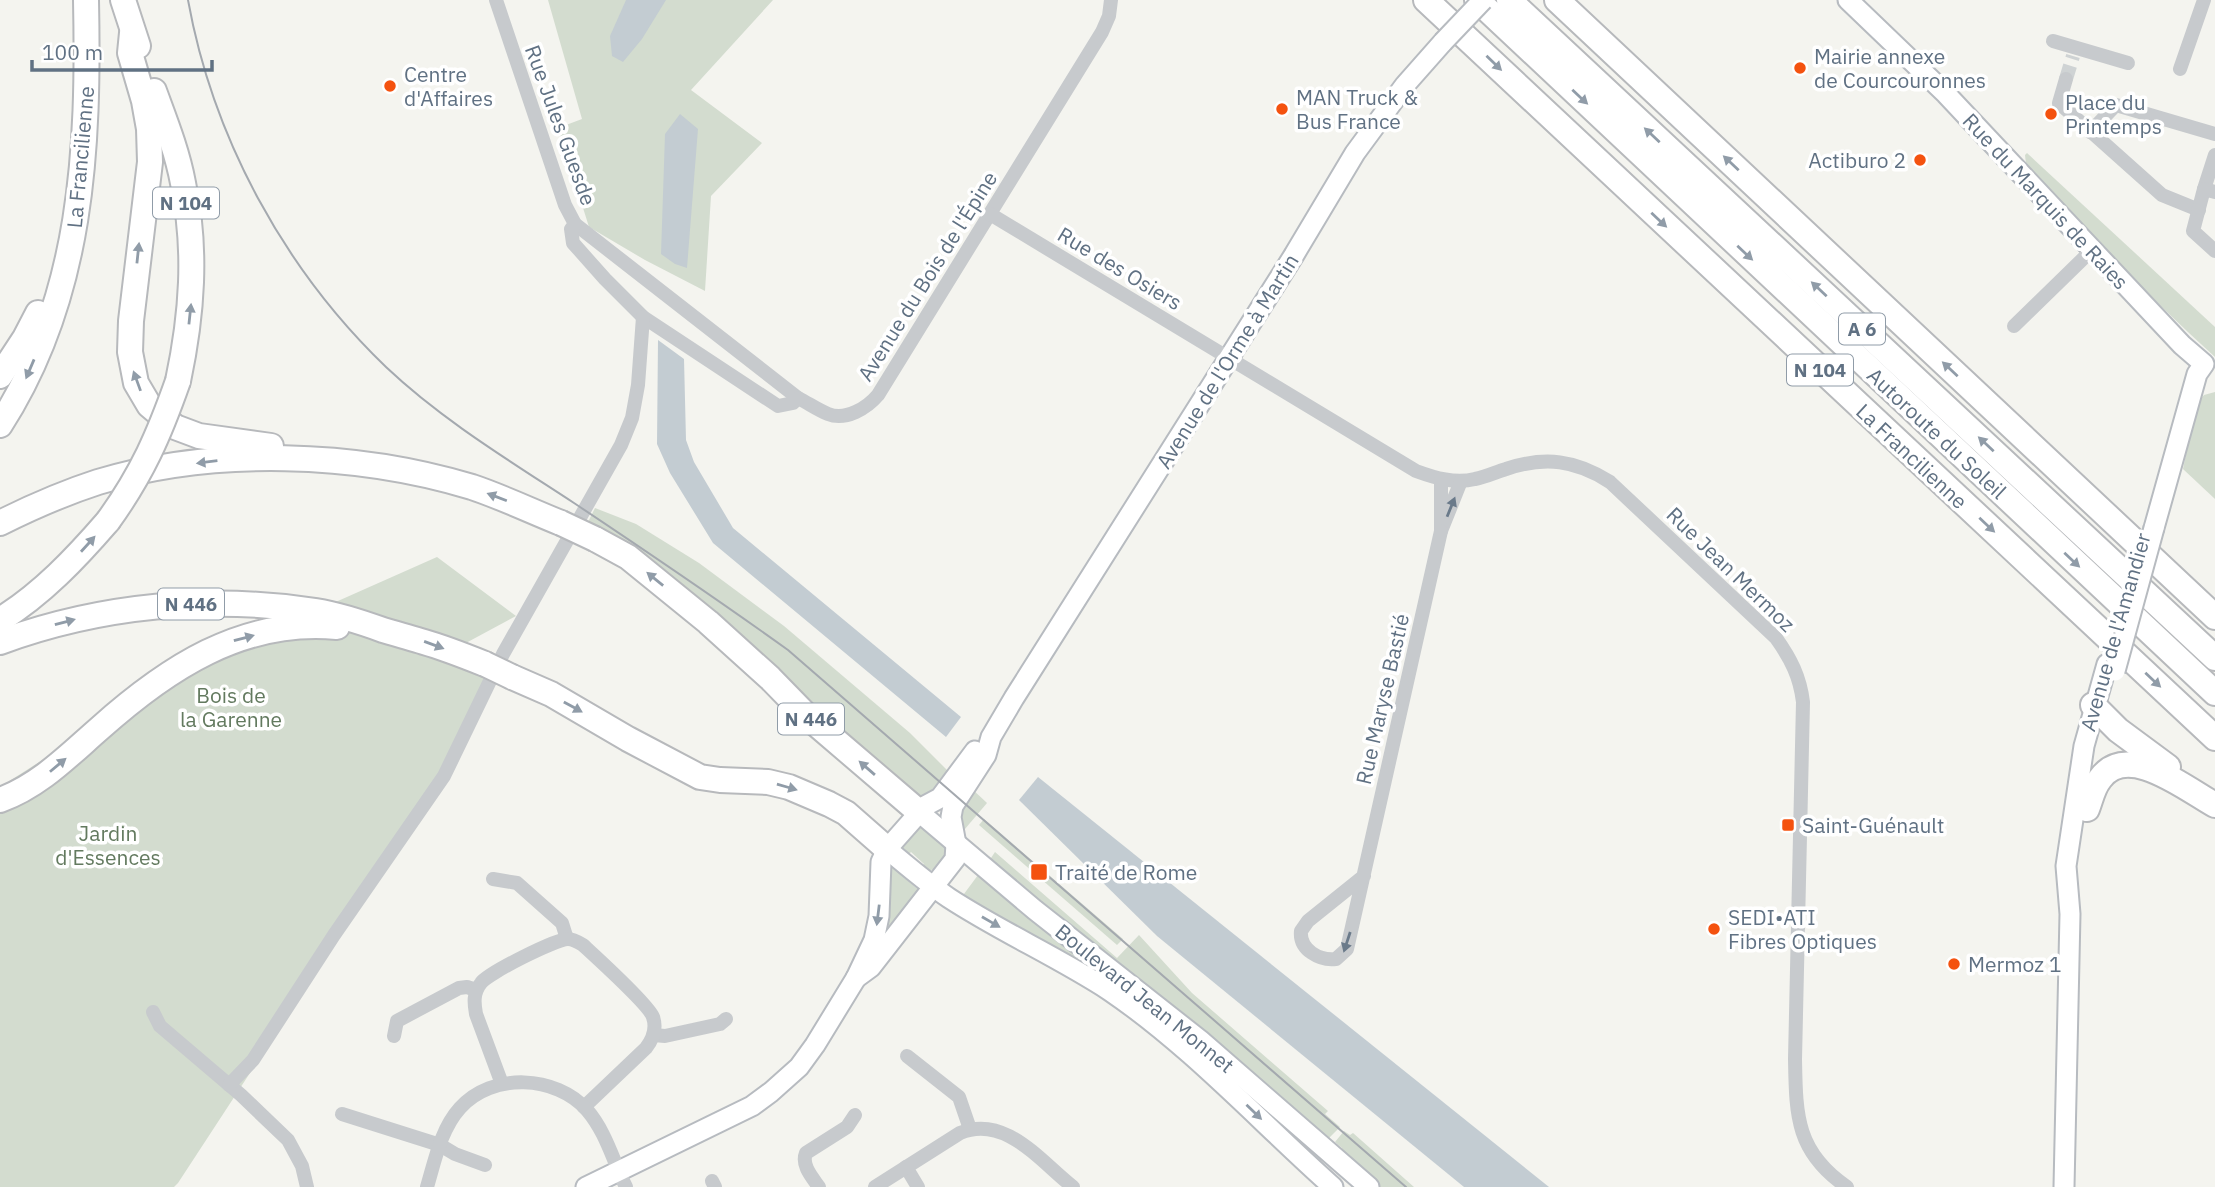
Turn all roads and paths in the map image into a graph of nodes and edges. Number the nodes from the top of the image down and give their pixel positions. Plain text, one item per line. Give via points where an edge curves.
1 (86, 0) edge
2 (123, 0) edge
3 (496, 0) edge
4 (1111, 0) edge
5 (1426, 0) edge
6 (1476, 0) edge
7 (1483, 0) edge
8 (1508, 0) edge
9 (1557, 0) edge
10 (1848, 0) edge
11 (2204, 0) edge
12 (132, 33) junction
13 (2053, 41) dead end
14 (2128, 63) dead end
15 (2180, 69) dead end
16 (2066, 79) tunnel mouth
17 (2090, 132) junction
18 (2215, 134) edge
19 (2215, 155) edge
20 (2210, 190) edge
21 (2199, 210) junction
22 (990, 214) junction
23 (575, 224) junction
24 (74, 234) junction
25 (2092, 250) junction
26 (2215, 251) edge
27 (641, 275) joint
28 (643, 317) junction
29 (2014, 326) dead end
30 (1227, 359) junction
31 (2204, 364) edge
32 (0, 376) edge
33 (798, 398) junction
34 (0, 425) edge
35 (324, 461) junction
36 (1441, 480) junction
37 (1461, 481) junction
38 (0, 523) edge
39 (1441, 531) junction
40 (2215, 617) edge
41 (0, 620) edge
42 (383, 630) junction
43 (0, 642) edge
44 (2215, 657) edge
45 (2215, 693) edge
46 (2098, 710) junction
47 (991, 737) junction
48 (2215, 738) edge
49 (0, 800) edge
50 (2215, 804) edge
51 (2087, 809) junction
52 (919, 812) junction
53 (956, 844) junction
54 (887, 849) junction
55 (1364, 876) junction
56 (493, 879) dead end
57 (932, 887) junction
58 (2070, 914) junction
59 (567, 939) junction
60 (856, 978) junction
61 (476, 990) junction
62 (153, 1013) dead end
63 (726, 1018) dead end
64 (654, 1035) junction
65 (394, 1036) dead end
66 (907, 1056) dead end
67 (502, 1084) junction
68 (229, 1085) junction
69 (584, 1107) junction
70 (342, 1114) dead end
71 (855, 1115) dead end
72 (970, 1129) junction
73 (440, 1144) junction
74 (485, 1166) dead end
75 (906, 1167) junction
76 (622, 1179) edge
77 (1066, 1185) edge
78 (307, 1187) edge
79 (427, 1187) edge
80 (586, 1187) edge
81 (819, 1187) edge
82 (875, 1187) edge
83 (918, 1187) edge
84 (1334, 1187) edge
85 (1369, 1187) edge
86 (1847, 1187) edge
87 (2064, 1187) edge

1 - 24 highway, La Francilienne via 85,132
2 - 12 highway, N 104
3 - 23 street, Rue Jules Guesde
4 - 22 street, Avenue du Bois de l'Épine via 1102,32
5 -> 48 highway, La Francilienne / N 104
6 -> 45 highway, Autoroute du Soleil / A 6
7 - 30 main road, Avenue de l'Orme à Martin, bridge via 1405,85 1355,153
44 -> 8 highway, Autoroute du Soleil / A 6
40 -> 9 highway
10 - 25 main road, Rue du Marquis de Raies via 1946,94
11 - 15 street
35 -> 12 highway via 306,450 199,436 175,427 149,405 136,383 131,321 150,162 144,101 130,53
41 -> 12 highway, N 104, bridge via 60,573 108,521 140,474 178,381 192,279 188,215 174,147
13 - 14 street
16 - 17 street via 2059,103
17 - 18 street via 2116,104
17 - 21 street via 2162,195
19 - 20 street
20 - 21 street
21 - 26 street via 2193,231
22 - 30 street, Rue des Osiers
22 - 33 street, Avenue du Bois de l'Épine via 870,404 858,412 831,416
23 - 27 street, Rue Jules Guesde
23 - 28 street via 573,243
24 - 32 highway via 60,251 40,310
24 -> 34 highway, La Francilienne via 53,315
25 - 29 street
25 - 31 main road, Rue du Marquis de Raies
27 - 33 street, Avenue du Bois de l'Épine
28 - 33 street via 778,406
28 - 68 street via 638,385 621,445 503,654 444,776 253,1060
30 - 36 street, Rue Jean Mermoz via 1397,461
30 - 47 main road, Avenue de l'Orme à Martin
31 - 46 main road, Avenue de l'Amandier, bridge via 2150,524
35 -> 38 highway, N 446 via 242,459 168,466 100,482
52 -> 35 highway, N 446, bridge via 808,717 708,622 628,558 561,523 472,488 417,474
36 - 37 street, Rue Jean Mermoz
36 - 39 street, Rue Maryse Bastié
39 -> 37 street, Rue Maryse Bastié
37 - 86 street, Rue Jean Mermoz via 1545,460 1595,472 1743,606 1789,656 1801,688 1803,718 1795,1059 1798,1118 1813,1157
39 - 55 street, Rue Maryse Bastié
43 -> 42 highway, N 446 via 89,616 183,604 317,611
49 -> 42 highway via 36,782 127,704 181,664 207,651 297,627
42 -> 54 highway, N 446, bridge via 485,664 551,694 700,777 768,782 819,799 846,813
46 - 50 highway
46 - 51 main road, Avenue de l'Amandier
46 - 58 main road, Avenue de l'Amandier via 2084,746 2066,866
47 - 52 main road, Avenue de l'Orme à Martin via 976,748 940,798
47 - 53 main road, Avenue de l'Orme à Martin via 986,755 953,806
50 - 51 highway via 2154,771 2126,764 2100,779
51 - 58 main road, Avenue de l'Amandier
52 - 53 main road, Boulevard Jean Monnet
52 - 54 main road, Avenue de l'Orme à Martin
53 - 57 main road via 955,859
53 - 85 main road, Boulevard Jean Monnet via 1192,1033
54 - 57 main road
54 -> 60 main road via 881,862 874,940
55 -> 55 street, Rue Maryse Bastié via 1347,949 1336,959 1319,958 1303,944 1301,931
56 - 59 street via 517,883 562,923
57 - 60 main road via 871,967
57 -> 84 main road via 1112,993 1232,1091
58 - 87 main road, Avenue de l'Amandier
59 - 61 street via 485,977
59 - 64 street via 583,945 651,1012
60 - 76 main road via 807,1056 771,1092
61 - 65 street via 460,988 397,1021
61 - 67 street via 476,1014
62 - 68 street via 160,1026
63 - 64 street via 720,1024
64 - 69 street
66 - 72 street via 959,1097
67 - 69 street via 545,1086
67 - 73 street via 461,1107
68 - 78 street via 288,1140
69 - 76 street via 602,1132
70 - 73 street
71 - 81 street via 847,1127 806,1153 804,1164
72 - 75 street
72 - 77 street via 1004,1132
73 - 74 street
73 - 79 street
75 - 82 street
75 - 83 street
76 - 80 main road

